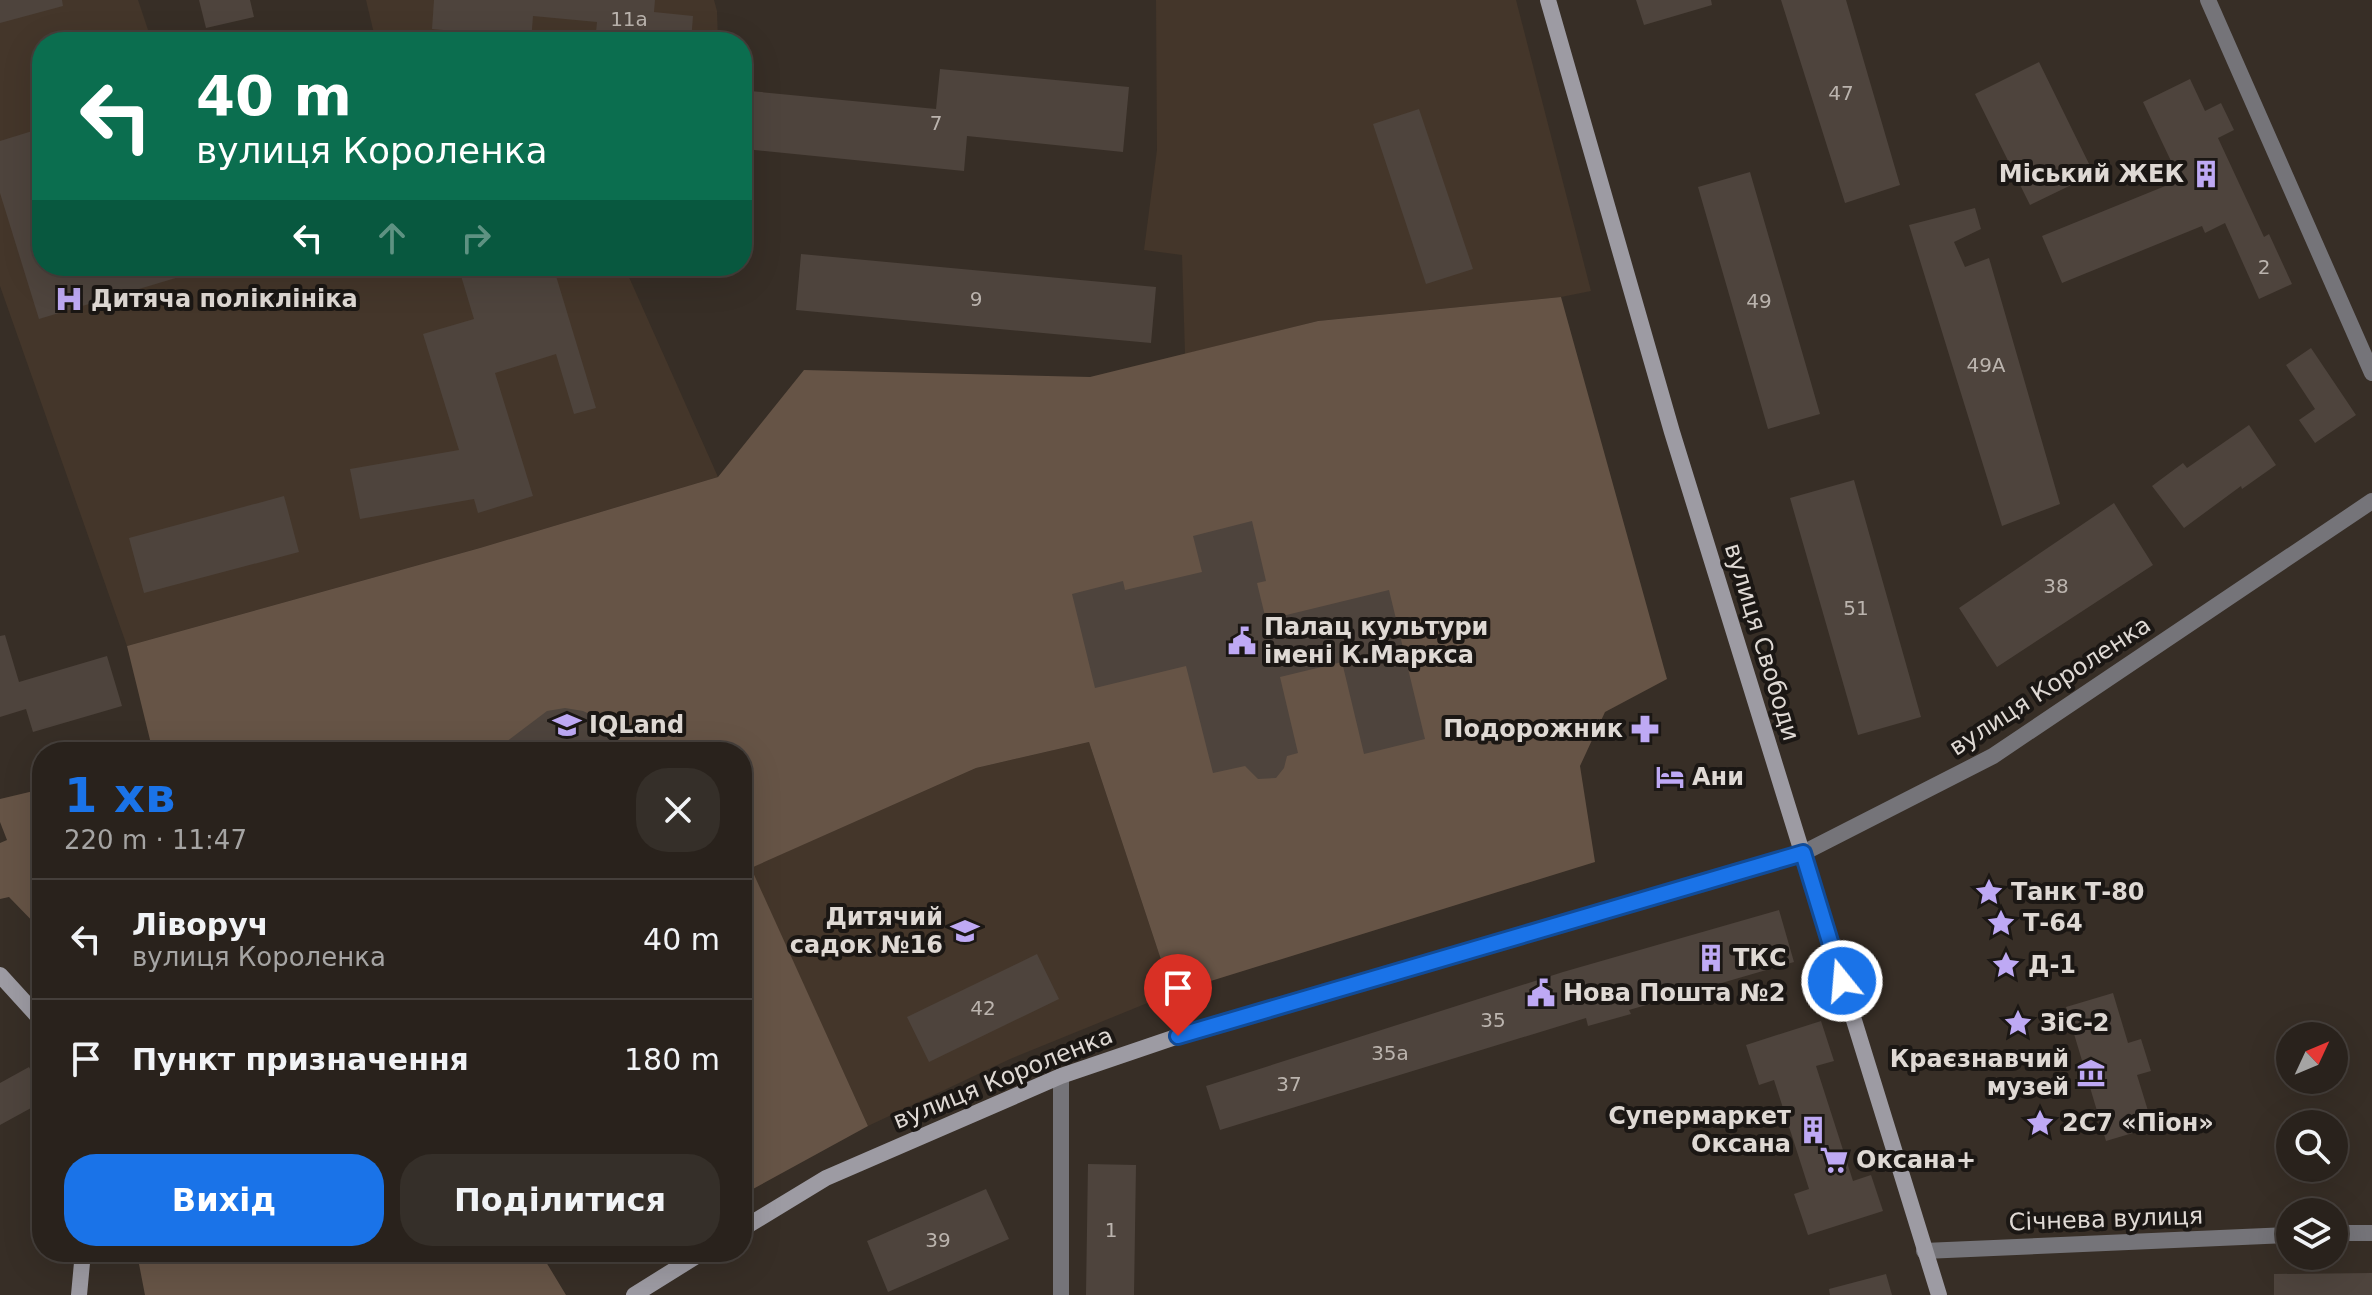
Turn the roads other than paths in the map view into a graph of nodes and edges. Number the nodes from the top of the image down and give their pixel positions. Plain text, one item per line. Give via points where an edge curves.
1 (1548, 0) edge
2 (2208, 0) edge
3 (2372, 373) edge
4 (2372, 501) edge
5 (1803, 853) junction
6 (0, 975) edge
7 (32, 1007) edge
8 (1061, 1076) junction
9 (752, 1223) edge
10 (2348, 1233) edge
11 (2372, 1233) edge
12 (2276, 1236) edge
13 (1924, 1251) junction
14 (82, 1262) edge
15 (687, 1262) edge
16 (79, 1295) edge
17 (634, 1295) edge
18 (1061, 1295) edge
19 (1939, 1295) edge

1 - 5 main road, вулиця Свободи via 1672,432
2 - 3 street
4 - 5 street, вулиця Короленка via 1993,756
5 - 8 main road, вулиця Короленка via 1208,1026
5 - 13 main road, вулиця Свободи
6 - 7 main road
8 - 9 main road, вулиця Короленка via 826,1178
8 - 18 street
10 - 11 street
12 - 13 street, Січнева вулиця
13 - 19 main road, вулиця Свободи
14 - 16 main road
15 - 17 main road

